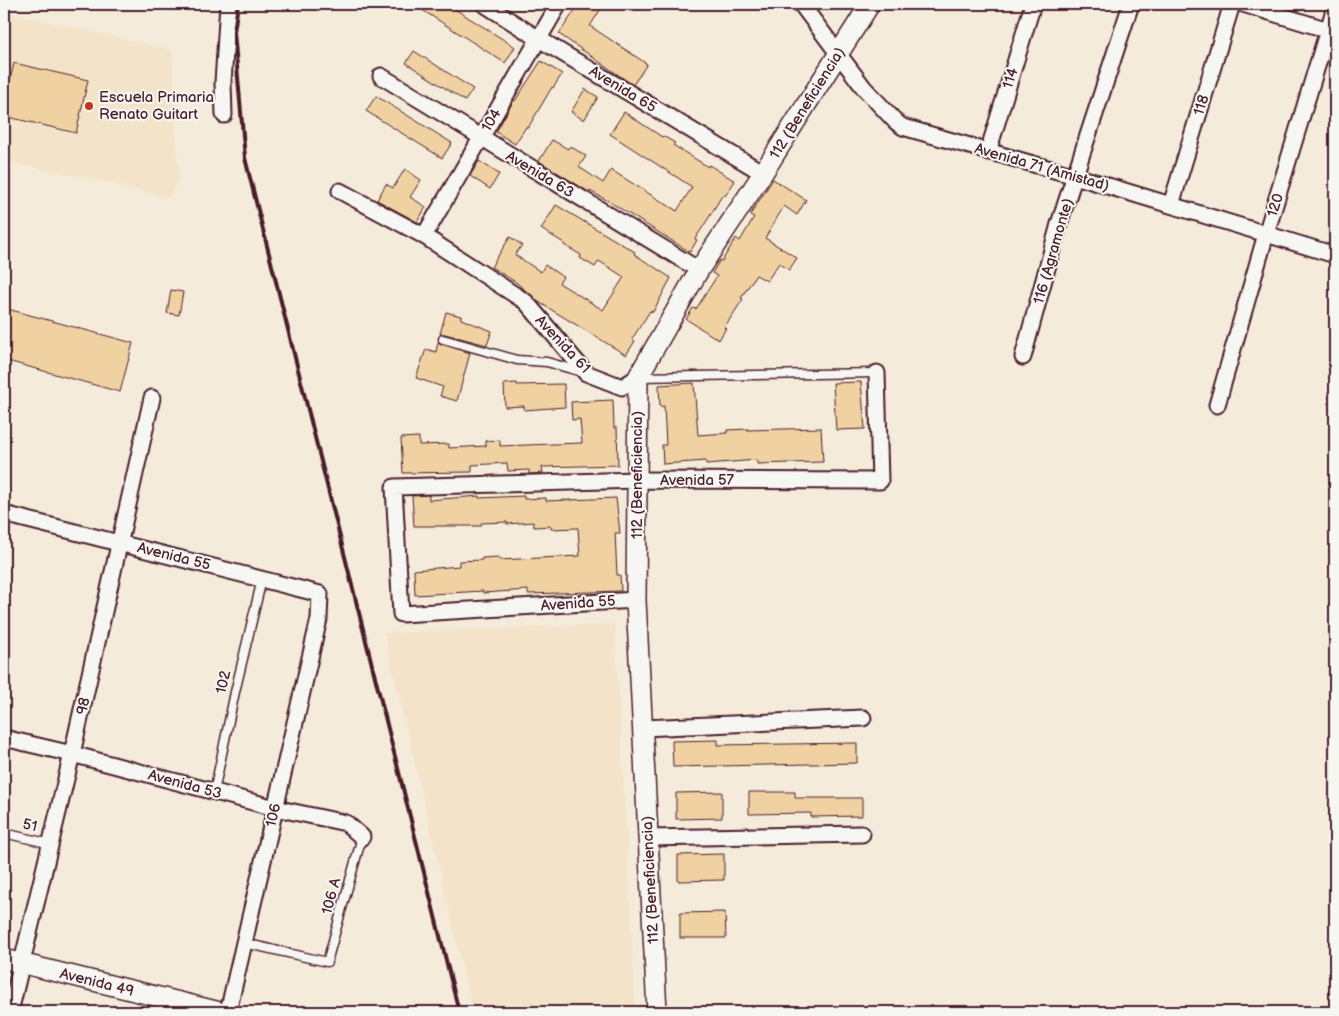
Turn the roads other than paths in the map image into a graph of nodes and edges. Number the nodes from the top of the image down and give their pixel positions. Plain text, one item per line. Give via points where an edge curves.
1 (228, 4) edge
2 (484, 4) edge
3 (559, 4) edge
4 (801, 4) edge
5 (870, 4) edge
6 (1033, 4) edge
7 (1131, 4) edge
8 (1232, 4) edge
9 (1243, 4) edge
10 (1335, 7) edge
11 (1332, 31) edge
12 (539, 39) junction
13 (838, 54) junction
14 (381, 76) dead end
15 (224, 115) dead end
16 (481, 138) junction
17 (988, 152) junction
18 (763, 173) junction
19 (1075, 176) junction
20 (340, 191) dead end
21 (1171, 205) junction
22 (1266, 234) junction
23 (424, 236) junction
24 (1335, 255) edge
25 (699, 270) junction
26 (444, 339) dead end
27 (1023, 357) dead end
28 (586, 373) junction
29 (877, 373) joint
30 (638, 378) junction
31 (152, 398) dead end
32 (1217, 405) dead end
33 (637, 480) junction
34 (4, 514) edge
35 (120, 542) junction
36 (262, 579) junction
37 (636, 600) junction
38 (401, 614) joint
39 (319, 618) joint
40 (863, 718) dead end
41 (643, 728) junction
42 (4, 738) edge
43 (72, 754) junction
44 (214, 792) junction
45 (275, 808) junction
46 (4, 833) edge
47 (862, 834) dead end
48 (362, 837) joint
49 (647, 838) junction
50 (51, 844) junction
51 (244, 943) junction
52 (12, 961) edge
53 (10, 1012) edge
54 (220, 1012) edge
55 (228, 1012) edge
56 (658, 1012) edge

1 - 15 street
2 - 12 street, Avenida 65
3 - 12 street, 104
4 - 13 street, Avenida 71 (Amistad)
5 - 13 street, 112 (Beneficiencia)
6 - 17 street, 114
7 - 19 street, 116 (Agramonte)
8 - 21 street, 118
9 - 11 street
10 - 11 street, 120
11 - 22 street, 120
12 - 16 street, 104
12 - 18 street, Avenida 65
13 - 17 street, Avenida 71 (Amistad) via 864,88 902,127
13 - 18 street, 112 (Beneficiencia)
14 - 16 street, Avenida 63
16 - 23 street, 104
16 - 25 street, Avenida 63
17 - 19 street, Avenida 71 (Amistad)
18 - 25 street, 112 (Beneficiencia)
19 - 21 street, Avenida 71 (Amistad)
19 - 27 street, 116 (Agramonte)
20 - 23 street, Avenida 61
21 - 22 street, Avenida 71 (Amistad)
22 - 24 street, Avenida 71 (Amistad)
22 - 32 street, 120
23 - 28 street, Avenida 61 via 526,302
25 - 30 street, 112 (Beneficiencia)
26 - 28 lane via 517,360 547,362
28 - 30 street, Avenida 61 via 622,387
29 - 30 lane, Avenida 61
29 - 33 street, Avenida 57 via 880,481
30 - 33 street, 112 (Beneficiencia)
31 - 35 street, 98
33 - 37 street, 112 (Beneficiencia)
33 - 38 street, Avenida 57 via 394,487
34 - 35 street, Avenida 55
35 - 36 street, Avenida 55
35 - 43 street, 98
36 - 39 street, Avenida 55 via 320,594
36 - 44 lane, 102
37 - 38 street, Avenida 55
37 - 41 street, 112 (Beneficiencia)
39 - 45 street, 106
40 - 41 street
41 - 49 street, 112 (Beneficiencia)
42 - 43 street, Avenida 53
43 - 44 street, Avenida 53
43 - 50 street, 98
44 - 45 street, Avenida 53
45 - 48 street, Avenida 53 via 346,824
45 - 51 street, 106
46 - 50 lane, 51
47 - 49 street
48 - 51 lane, 106 A via 327,962
49 - 56 street, 112 (Beneficiencia)
50 - 52 street, 98
51 - 55 street, 106
52 - 53 street, 98
52 - 54 street, Avenida 49

